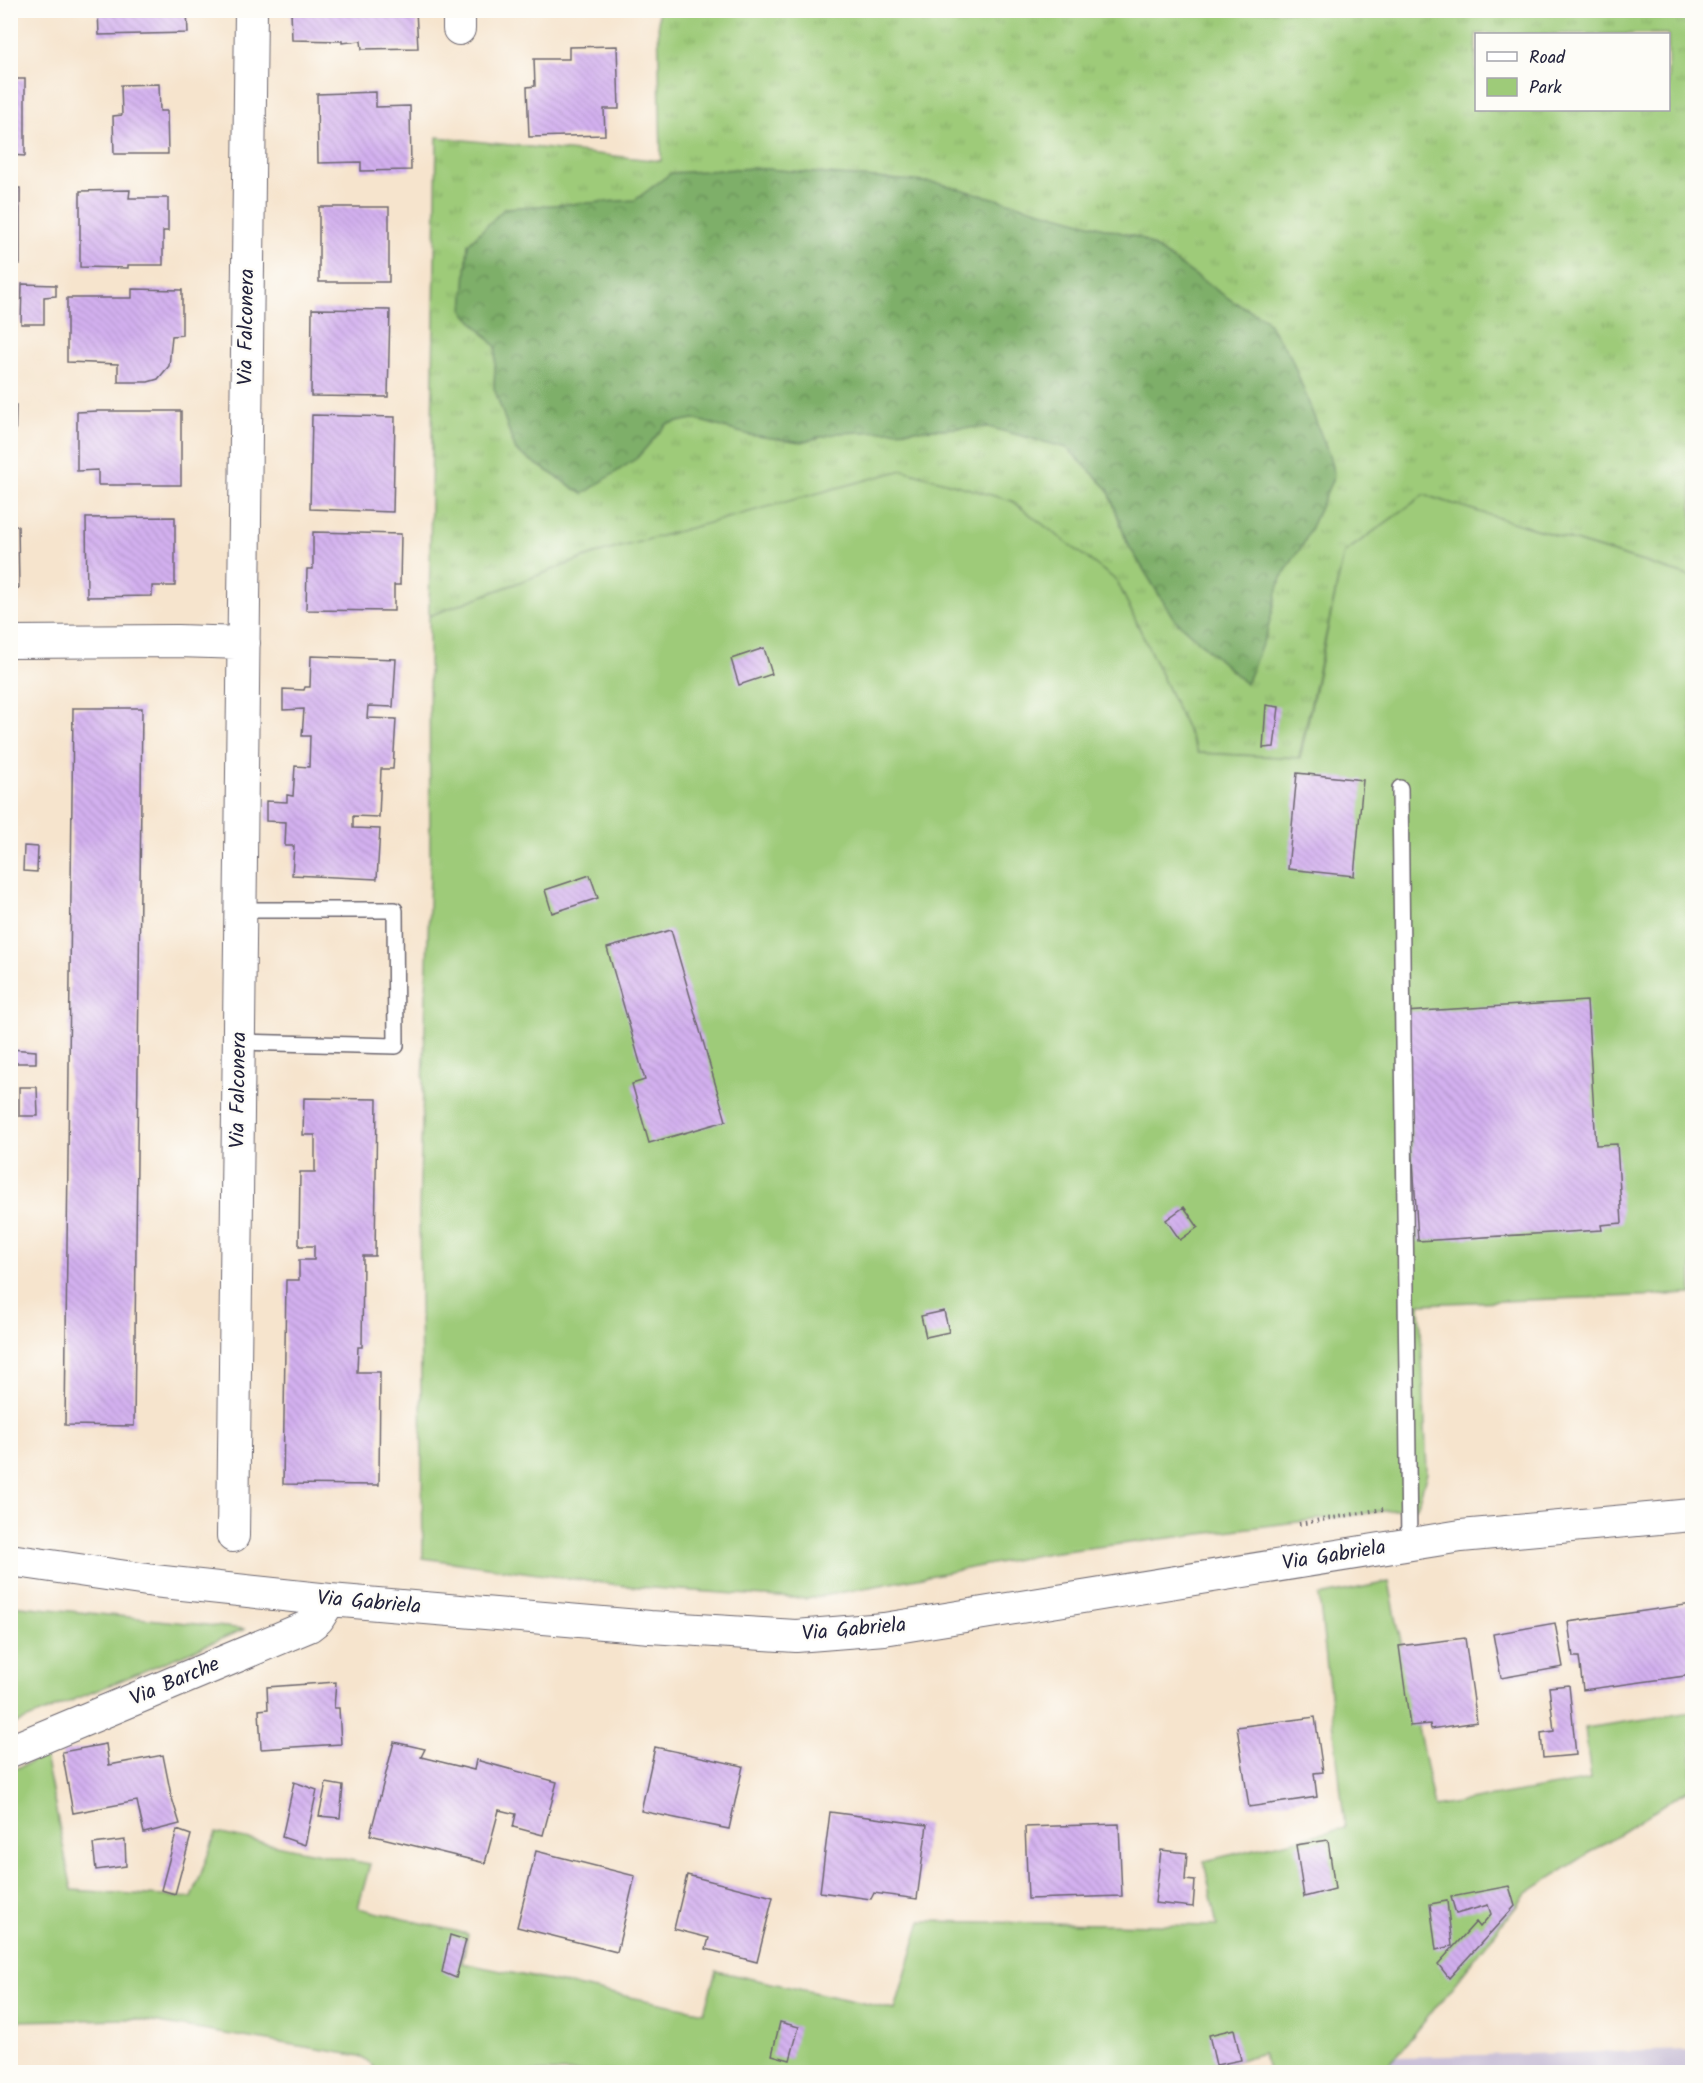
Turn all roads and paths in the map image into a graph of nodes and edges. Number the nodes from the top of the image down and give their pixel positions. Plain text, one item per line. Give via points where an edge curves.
1 (251, 10) edge
2 (10, 642) edge
3 (244, 643) junction
4 (1400, 788) dead end
5 (241, 910) junction
6 (240, 1042) junction
7 (1410, 1506) junction
8 (1692, 1515) edge
9 (1290, 1526) dead end
10 (233, 1536) dead end
11 (1409, 1544) junction
12 (10, 1560) edge
13 (330, 1600) junction
14 (10, 1751) edge

1 - 3 street, Via Falconera
2 - 3 street
3 - 5 street, Via Falconera
4 - 7 lane
5 - 6 street, Via Falconera
5 - 6 lane via 395,910 396,1046
6 - 10 street, Via Falconera
7 - 9 path
7 - 11 lane
8 - 11 street, Via Gabriela via 1483,1533
11 - 13 street, Via Gabriela via 884,1629 796,1636
12 - 13 street, Via Gabriela
13 - 14 street, Via Barche via 309,1626

